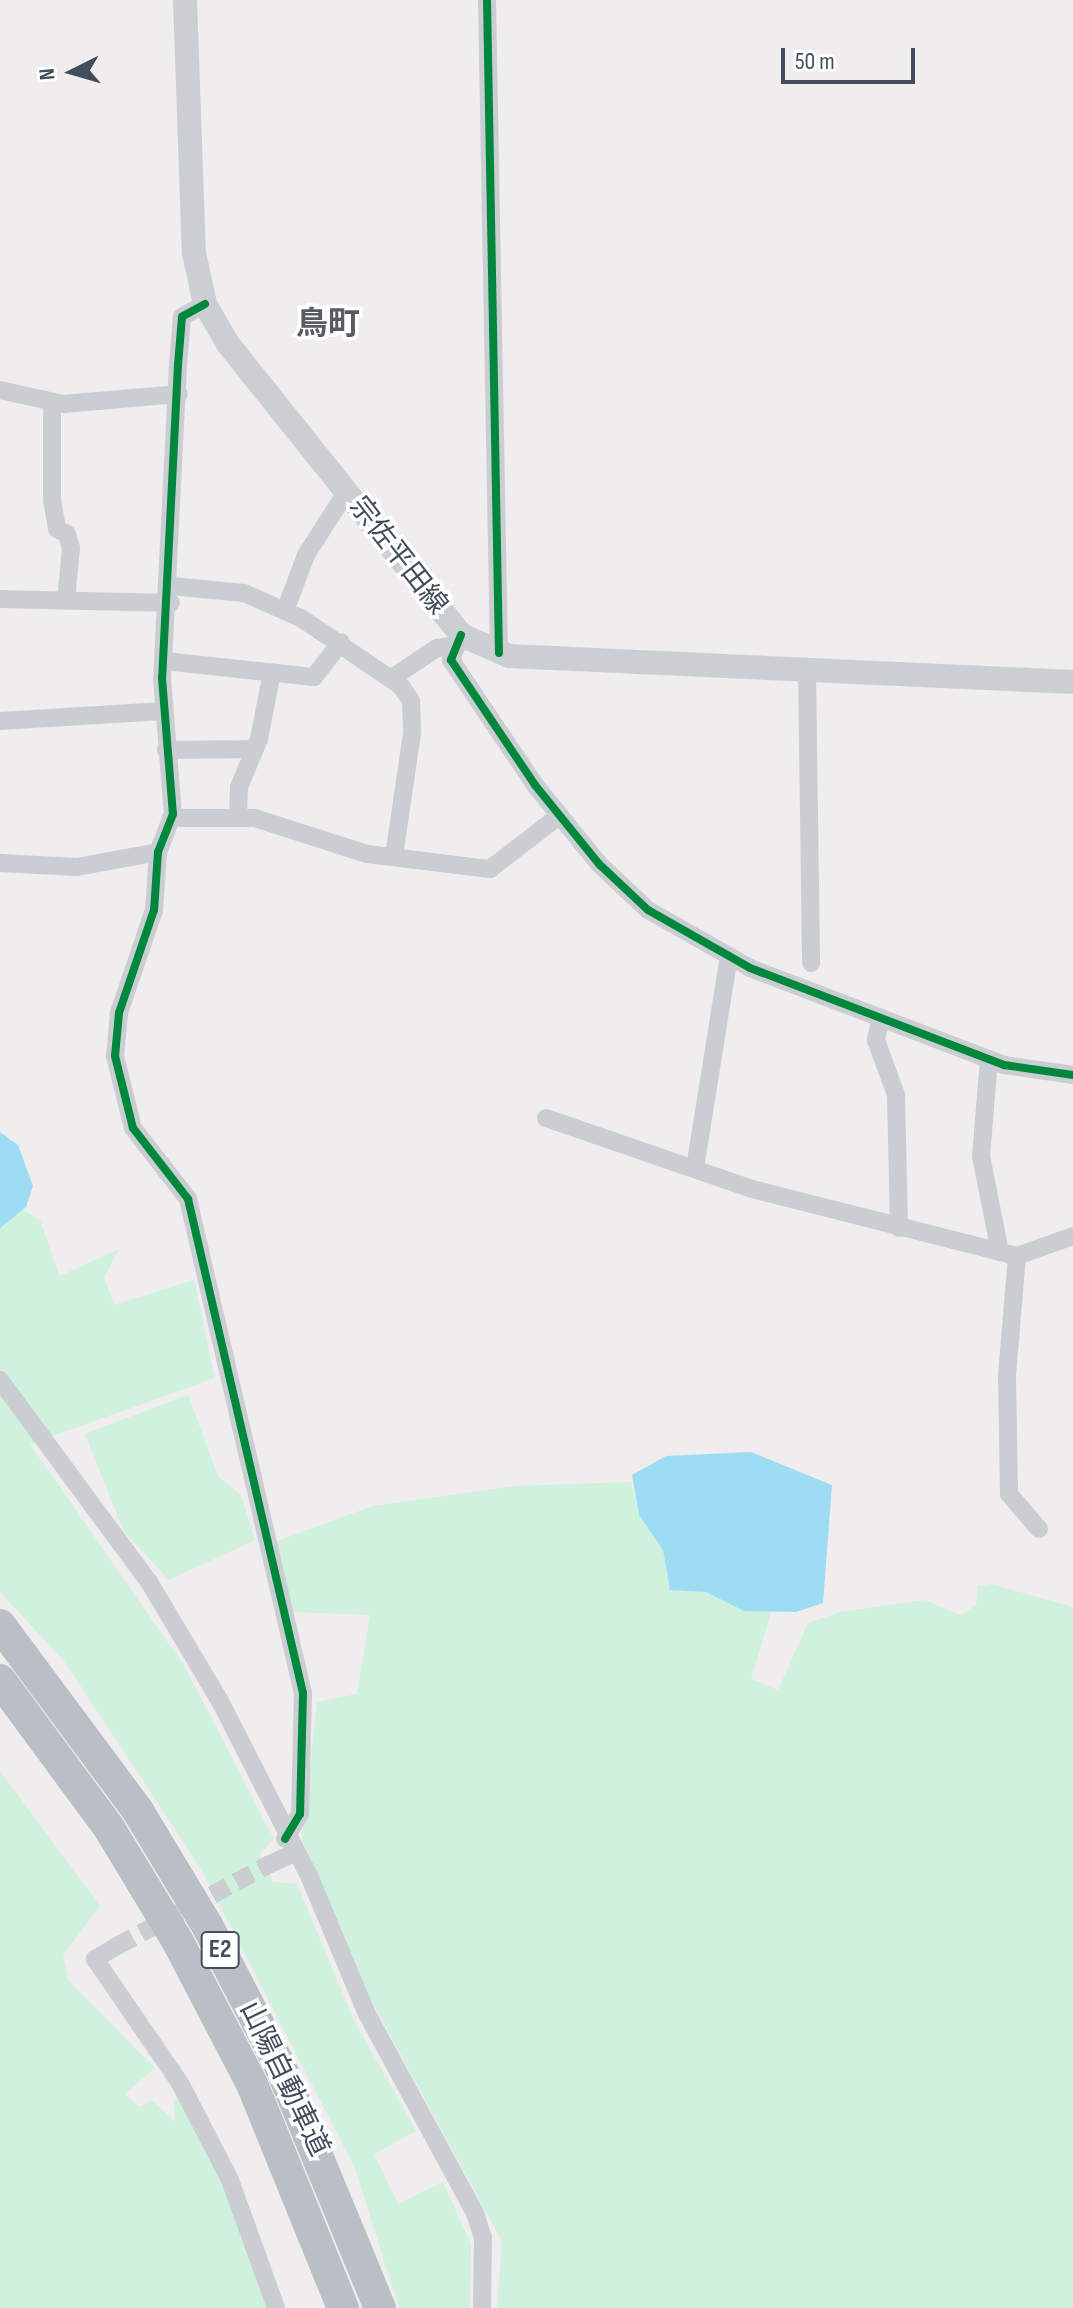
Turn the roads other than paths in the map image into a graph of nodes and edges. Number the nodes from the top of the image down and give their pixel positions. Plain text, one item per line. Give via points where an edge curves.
1 (185, 0) edge
2 (487, 0) edge
3 (205, 304) junction
4 (0, 390) edge
5 (179, 394) junction
6 (52, 402) junction
7 (347, 491) junction
8 (171, 594) junction
9 (0, 599) edge
10 (66, 601) junction
11 (285, 611) junction
12 (458, 640) junction
13 (341, 642) junction
14 (499, 653) junction
15 (164, 661) junction
16 (807, 671) junction
17 (272, 672) junction
18 (392, 678) junction
19 (1073, 682) edge
20 (163, 711) junction
21 (0, 721) edge
22 (255, 749) junction
23 (166, 750) junction
24 (560, 815) junction
25 (238, 817) junction
26 (171, 818) junction
27 (158, 852) junction
28 (394, 857) junction
29 (0, 863) edge
30 (729, 956) junction
31 (811, 963) dead end
32 (881, 1018) junction
33 (989, 1059) junction
34 (1073, 1075) edge
35 (546, 1118) dead end
36 (695, 1168) junction
37 (899, 1228) junction
38 (1073, 1236) edge
39 (1008, 1254) junction
40 (0, 1380) edge
41 (1039, 1529) dead end
42 (0, 1625) edge
43 (0, 1680) edge
44 (289, 1846) junction
45 (270, 1864) tunnel mouth
46 (117, 1946) tunnel mouth
47 (276, 2308) edge
48 (343, 2308) edge
49 (380, 2308) edge
50 (482, 2308) edge

1 - 3 main road, 宗佐平田線 via 194,253
2 - 14 street
3 - 5 street via 182,317
3 - 7 main road, 宗佐平田線 via 228,344
4 - 6 street
5 - 6 street
5 - 8 street
6 - 10 street via 52,500 57,529 71,548
7 - 11 street via 306,555
7 - 12 main road, 宗佐平田線
8 - 10 street
8 - 11 street via 244,593
8 - 15 street
9 - 10 street
11 - 13 street
12 - 14 main road, 宗佐平田線
12 - 18 street
12 - 24 street via 451,660
13 - 17 street via 314,677
13 - 18 street
14 - 16 main road, 宗佐平田線
15 - 17 street
15 - 20 street
16 - 19 main road, 宗佐平田線
16 - 31 street
17 - 22 street
18 - 28 street via 411,701 412,733
20 - 21 street
20 - 23 street
22 - 23 street
22 - 25 street via 239,787
23 - 26 street
24 - 28 street via 490,869
24 - 30 street via 648,910
25 - 26 street
25 - 28 street
26 - 27 street
27 - 29 street via 77,867
27 - 44 street via 154,910 119,1013 115,1056 133,1128 188,1199 303,1693 300,1814
30 - 32 street
30 - 36 street
32 - 33 street
32 - 37 street via 876,1040 896,1095
33 - 34 street
33 - 39 street via 981,1156
35 - 36 street
36 - 37 street
37 - 39 street
38 - 39 street
39 - 41 street via 1009,1494
40 - 44 street via 174,1622
42 - 49 highway, 山陽自動車道 / E2 via 138,1811 208,1927 281,2068
43 - 48 highway, 山陽自動車道 / E2 via 109,1828 178,1942 252,2084
44 - 45 street
44 - 50 street via 475,2213 483,2237
46 - 47 street via 95,1959 187,2096 230,2180

